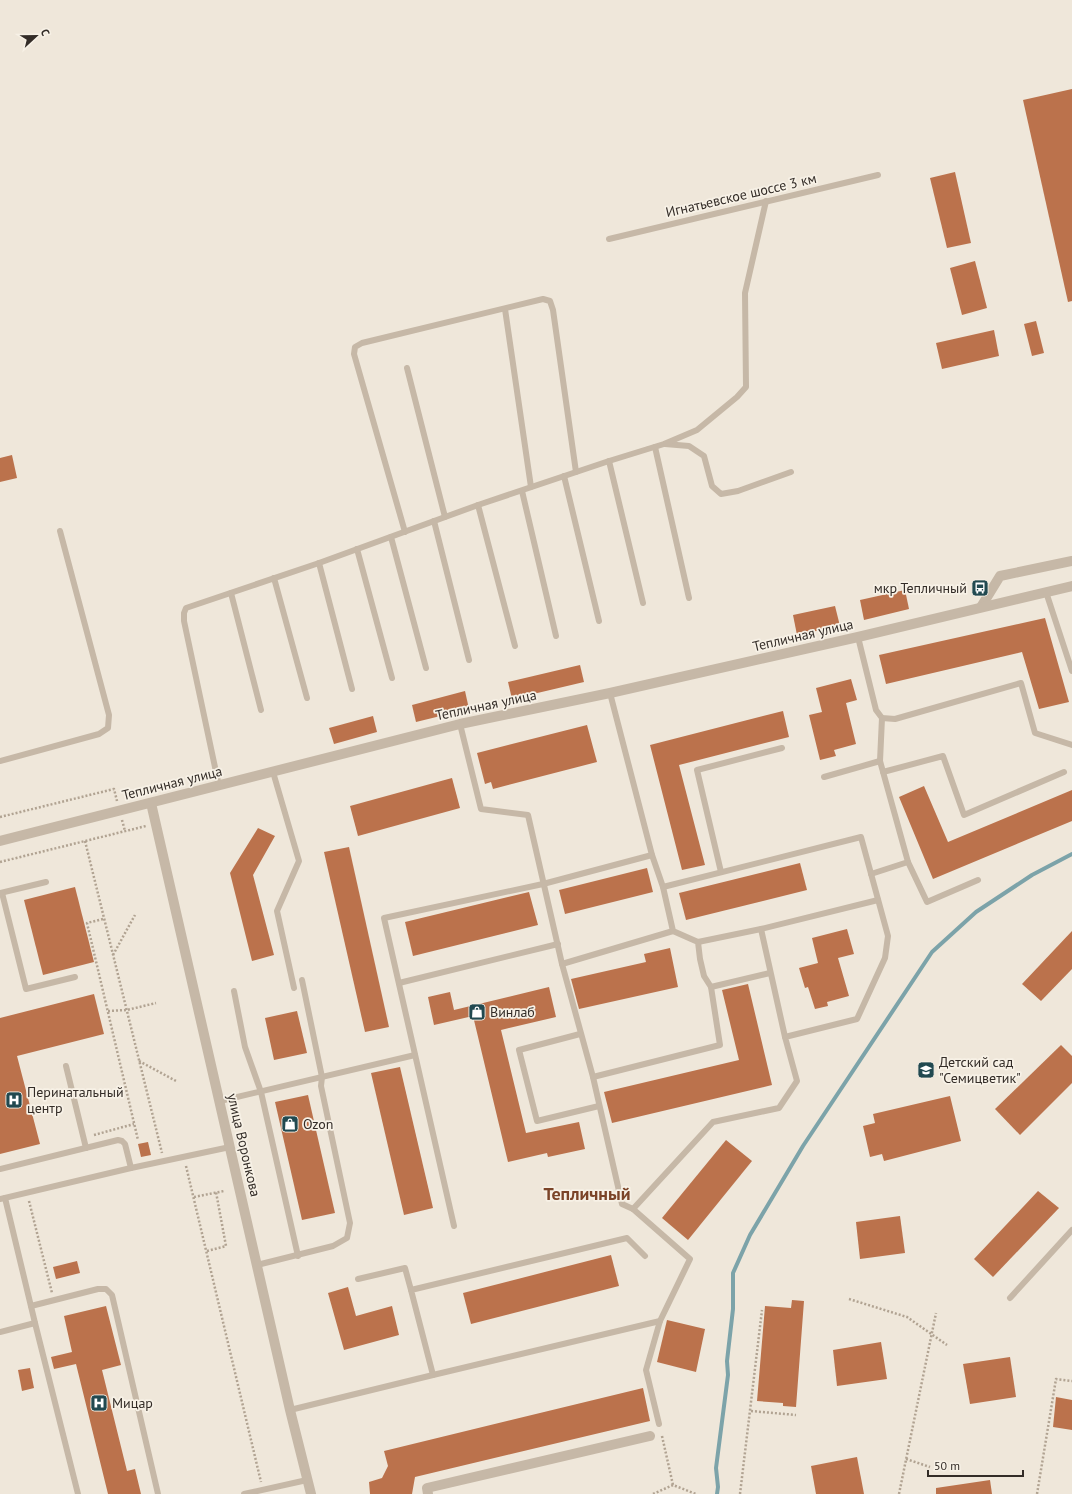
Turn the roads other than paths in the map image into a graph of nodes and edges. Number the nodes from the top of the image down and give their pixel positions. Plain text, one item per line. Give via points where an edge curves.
1 (878, 175) dead end
2 (766, 201) junction
3 (609, 238) dead end
4 (505, 309) junction
5 (407, 368) dead end
6 (664, 444) junction
7 (655, 447) junction
8 (609, 461) junction
9 (576, 472) junction
10 (791, 472) dead end
11 (564, 476) junction
12 (530, 487) junction
13 (522, 490) junction
14 (478, 505) junction
15 (445, 517) junction
16 (434, 521) junction
17 (60, 531) dead end
18 (405, 532) junction
19 (391, 537) junction
20 (357, 549) junction
21 (1072, 561) edge
22 (319, 563) junction
23 (274, 578) junction
24 (1072, 586) edge
25 (1046, 592) junction
26 (230, 593) junction
27 (690, 598) dead end
28 (643, 603) dead end
29 (981, 607) junction
30 (599, 621) dead end
31 (556, 636) dead end
32 (858, 637) junction
33 (515, 646) dead end
34 (469, 660) dead end
35 (426, 668) dead end
36 (1072, 671) edge
37 (392, 678) dead end
38 (352, 689) dead end
39 (610, 693) junction
40 (307, 698) dead end
41 (261, 710) dead end
42 (882, 718) junction
43 (460, 724) junction
44 (1072, 745) edge
45 (782, 748) dead end
46 (0, 761) edge
47 (880, 761) junction
48 (273, 772) junction
49 (883, 772) junction
50 (1064, 772) dead end
51 (824, 777) dead end
52 (219, 786) junction
53 (151, 803) junction
54 (0, 841) edge
55 (652, 855) junction
56 (908, 862) junction
57 (721, 872) junction
58 (871, 874) junction
59 (978, 880) dead end
60 (46, 882) dead end
61 (543, 884) junction
62 (663, 887) junction
63 (1, 893) edge
64 (878, 900) junction
65 (761, 929) junction
66 (673, 932) junction
67 (698, 942) junction
68 (558, 944) junction
69 (562, 964) junction
70 (770, 973) junction
71 (75, 977) dead end
72 (302, 980) dead end
73 (399, 983) junction
74 (711, 986) junction
75 (294, 988) dead end
76 (234, 991) dead end
77 (580, 1034) junction
78 (785, 1037) junction
79 (414, 1055) junction
80 (66, 1066) dead end
81 (322, 1077) junction
82 (593, 1078) junction
83 (261, 1092) junction
84 (220, 1101) junction
85 (599, 1106) junction
86 (230, 1147) junction
87 (86, 1148) junction
88 (131, 1168) junction
89 (0, 1169) edge
90 (3, 1198) edge
91 (633, 1209) junction
92 (454, 1226) dead end
93 (1072, 1230) edge
94 (298, 1256) junction
95 (646, 1256) dead end
96 (257, 1265) junction
97 (358, 1279) dead end
98 (411, 1290) junction
99 (1010, 1298) dead end
100 (31, 1306) junction
101 (660, 1321) junction
102 (35, 1323) junction
103 (0, 1332) edge
104 (433, 1375) junction
105 (290, 1410) junction
106 (659, 1424) road end
107 (650, 1436) dead end
108 (307, 1480) junction
109 (78, 1494) edge
110 (158, 1494) edge
111 (244, 1494) edge
112 (311, 1494) edge
113 (428, 1494) edge

1 - 2 lane, Игнатьевское шоссе 3 км
2 - 3 lane, Игнатьевское шоссе 3 км
2 - 6 lane via 745,293 746,387 697,430
4 - 9 lane via 543,299 550,302
4 - 12 lane
4 - 18 lane via 362,343 355,347 354,354
5 - 15 lane
6 - 7 lane
6 - 10 lane via 689,446 704,456 712,486 721,494 738,491
7 - 8 lane
7 - 27 lane
8 - 9 lane
8 - 28 lane
9 - 11 lane
11 - 12 lane
11 - 30 lane
12 - 13 lane
13 - 14 lane
13 - 31 lane
14 - 15 lane
14 - 33 lane
15 - 16 lane
16 - 18 lane
16 - 34 lane
17 - 46 lane via 109,715 108,728 99,734
18 - 19 lane
19 - 20 lane
19 - 35 lane
20 - 22 lane
20 - 37 lane
21 - 29 street via 1000,576
22 - 23 lane
22 - 38 lane
23 - 26 lane
23 - 40 lane
24 - 25 street, Тепличная улица
25 - 29 street, Тепличная улица
25 - 36 lane
26 - 41 lane
26 - 52 lane via 186,608 184,613
29 - 32 street, Тепличная улица
32 - 39 street, Тепличная улица
32 - 42 lane via 876,710
39 - 43 street, Тепличная улица
39 - 55 lane
42 - 44 lane via 895,719 1021,683 1034,733
42 - 47 lane
43 - 48 street, Тепличная улица
43 - 61 lane via 481,809 528,815
45 - 57 lane via 697,770
47 - 49 lane
47 - 51 lane
48 - 52 street, Тепличная улица
48 - 75 lane via 299,861 277,911
49 - 50 lane via 944,756 964,815
49 - 56 lane
52 - 53 street, Тепличная улица
53 - 54 street, Тепличная улица
53 - 84 street, улица Воронкова
55 - 61 lane
55 - 62 lane
56 - 58 lane
56 - 59 lane via 926,902
57 - 58 lane via 860,837
57 - 62 lane
58 - 64 lane
60 - 63 lane
61 - 68 lane
61 - 73 lane via 384,918
62 - 66 lane
63 - 71 lane via 26,989
64 - 65 lane
64 - 78 lane via 888,936 886,958 857,1019
65 - 67 lane
65 - 70 lane
66 - 67 lane
66 - 69 lane
67 - 74 lane via 704,976
68 - 69 lane
68 - 73 lane
69 - 77 lane
70 - 74 lane
70 - 78 lane
72 - 81 lane
73 - 79 lane
74 - 82 lane via 720,1045
76 - 83 lane via 245,1047
77 - 82 lane
77 - 85 lane via 519,1050 537,1121
78 - 91 lane via 797,1081 779,1108 713,1122
79 - 81 lane
79 - 92 lane
80 - 87 lane
81 - 83 lane
81 - 94 lane via 321,1086 350,1223 347,1238 333,1246
82 - 85 lane
83 - 84 lane
83 - 94 lane
84 - 86 street, улица Воронкова
85 - 91 lane via 622,1204
86 - 88 lane
86 - 96 street, улица Воронкова
87 - 88 lane via 122,1141
87 - 89 lane
88 - 90 lane
90 - 100 lane
91 - 101 lane via 690,1259
93 - 99 lane
94 - 96 lane
95 - 98 lane via 627,1238
96 - 105 street, улица Воронкова
97 - 98 lane via 405,1268
98 - 104 lane
100 - 102 lane
100 - 110 lane via 98,1289 106,1289 112,1295
101 - 104 lane
101 - 106 lane via 646,1370
102 - 103 lane
102 - 109 lane
104 - 105 lane
105 - 108 street, улица Воронкова
107 - 113 street via 427,1488
108 - 111 lane
108 - 112 street, улица Воронкова

